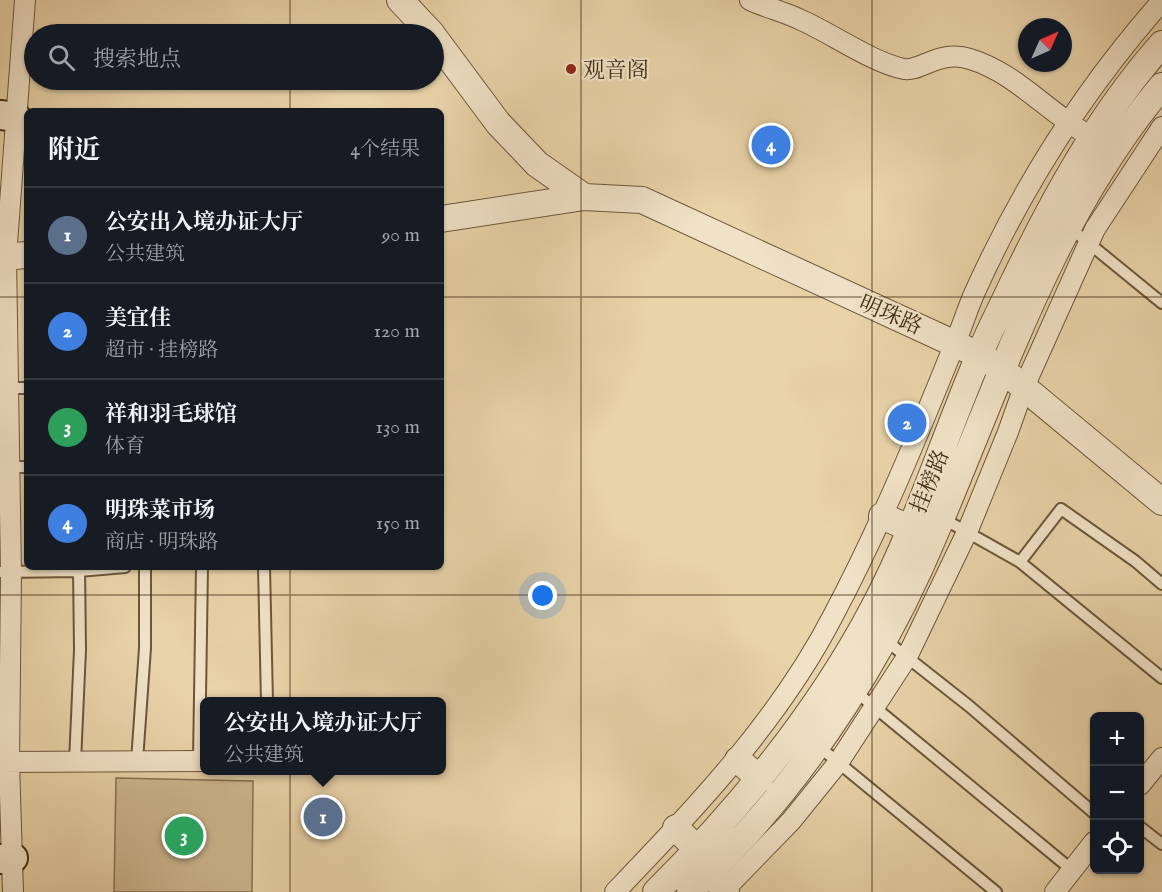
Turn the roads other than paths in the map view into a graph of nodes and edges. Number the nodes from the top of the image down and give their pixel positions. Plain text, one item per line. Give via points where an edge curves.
1 (25, 0) edge
2 (400, 0) edge
3 (750, 0) edge
4 (1162, 1) edge
5 (422, 24) edge
6 (1162, 44) edge
7 (444, 51) edge
8 (1162, 86) edge
9 (8, 116) edge
10 (1156, 119) edge
11 (1069, 123) junction
12 (1102, 145) junction
13 (584, 197) junction
14 (444, 219) edge
15 (1068, 227) junction
16 (1089, 243) junction
17 (11, 256) edge
18 (1162, 303) edge
19 (955, 343) junction
20 (979, 355) junction
21 (1004, 371) junction
22 (1024, 387) junction
23 (4, 388) edge
24 (24, 388) edge
25 (12, 467) edge
26 (1162, 502) edge
27 (882, 516) junction
28 (942, 518) junction
29 (909, 528) junction
30 (968, 530) junction
31 (1020, 562) junction
32 (60, 570) edge
33 (79, 570) edge
34 (145, 570) edge
35 (202, 570) edge
36 (264, 570) edge
37 (5, 573) edge
38 (1162, 584) edge
39 (884, 639) junction
40 (907, 657) junction
41 (1162, 678) edge
42 (853, 689) junction
43 (202, 697) edge
44 (267, 697) edge
45 (876, 707) junction
46 (816, 745) junction
47 (1162, 758) edge
48 (200, 760) edge
49 (738, 760) junction
50 (137, 761) junction
51 (4, 762) edge
52 (75, 762) junction
53 (838, 763) junction
54 (760, 779) junction
55 (1144, 780) edge
56 (1090, 809) edge
57 (676, 828) junction
58 (1144, 830) edge
59 (1162, 844) edge
60 (1090, 848) edge
61 (6, 858) edge
62 (1072, 870) junction
63 (713, 876) edge
64 (13, 892) edge
65 (615, 892) edge
66 (656, 892) edge
67 (690, 892) edge
68 (996, 892) edge
69 (1055, 892) edge

1 - 9 street
2 - 5 street
3 - 11 street via 799,18 889,64 907,69 935,58 969,58 1014,81
4 - 11 street via 1119,51
6 - 12 street, 挂榜路 via 1114,102
7 - 13 street via 498,123 537,164
8 - 10 street, 挂榜路
9 - 17 street
10 - 12 street, 挂榜路
10 - 16 street
11 - 12 street
11 - 19 street via 1022,198 974,294
12 - 15 street, 挂榜路
12 - 20 street, 挂榜路 via 1071,171
13 - 14 street, 明珠路
13 - 19 street, 明珠路 via 642,201
15 - 16 lane
15 - 21 street, 挂榜路
16 - 18 lane
16 - 22 street
17 - 23 street
19 - 20 street, 明珠路
19 - 27 street
20 - 21 street, 明珠路
20 - 29 street, 挂榜路
21 - 22 street, 明珠路
21 - 28 street, 挂榜路
22 - 26 street, 明珠路
22 - 30 street
23 - 24 lane
23 - 25 street
25 - 37 street
27 - 29 street
27 - 49 street via 833,616 778,706
28 - 30 lane
28 - 39 street, 挂榜路
29 - 54 street, 挂榜路 via 875,607 793,737
30 - 31 lane
30 - 40 street
31 - 38 lane via 1061,509
31 - 41 lane
32 - 37 lane
33 - 52 lane
34 - 50 lane via 145,648
35 - 43 lane
36 - 44 lane
37 - 51 street
39 - 40 lane
39 - 42 street, 挂榜路
40 - 45 street
40 - 56 lane
42 - 45 lane
42 - 46 street, 挂榜路
45 - 53 street
45 - 62 lane
46 - 53 lane
46 - 63 street, 挂榜路
47 - 55 street
48 - 50 street
49 - 54 street
49 - 57 street
50 - 52 street
51 - 52 street
51 - 61 street
53 - 63 street via 791,821
53 - 68 lane
54 - 63 street, 挂榜路
57 - 63 street
57 - 65 street
58 - 59 lane
60 - 62 street
61 - 64 street
62 - 69 street
63 - 66 street, 挂榜路
63 - 67 street, 挂榜路

